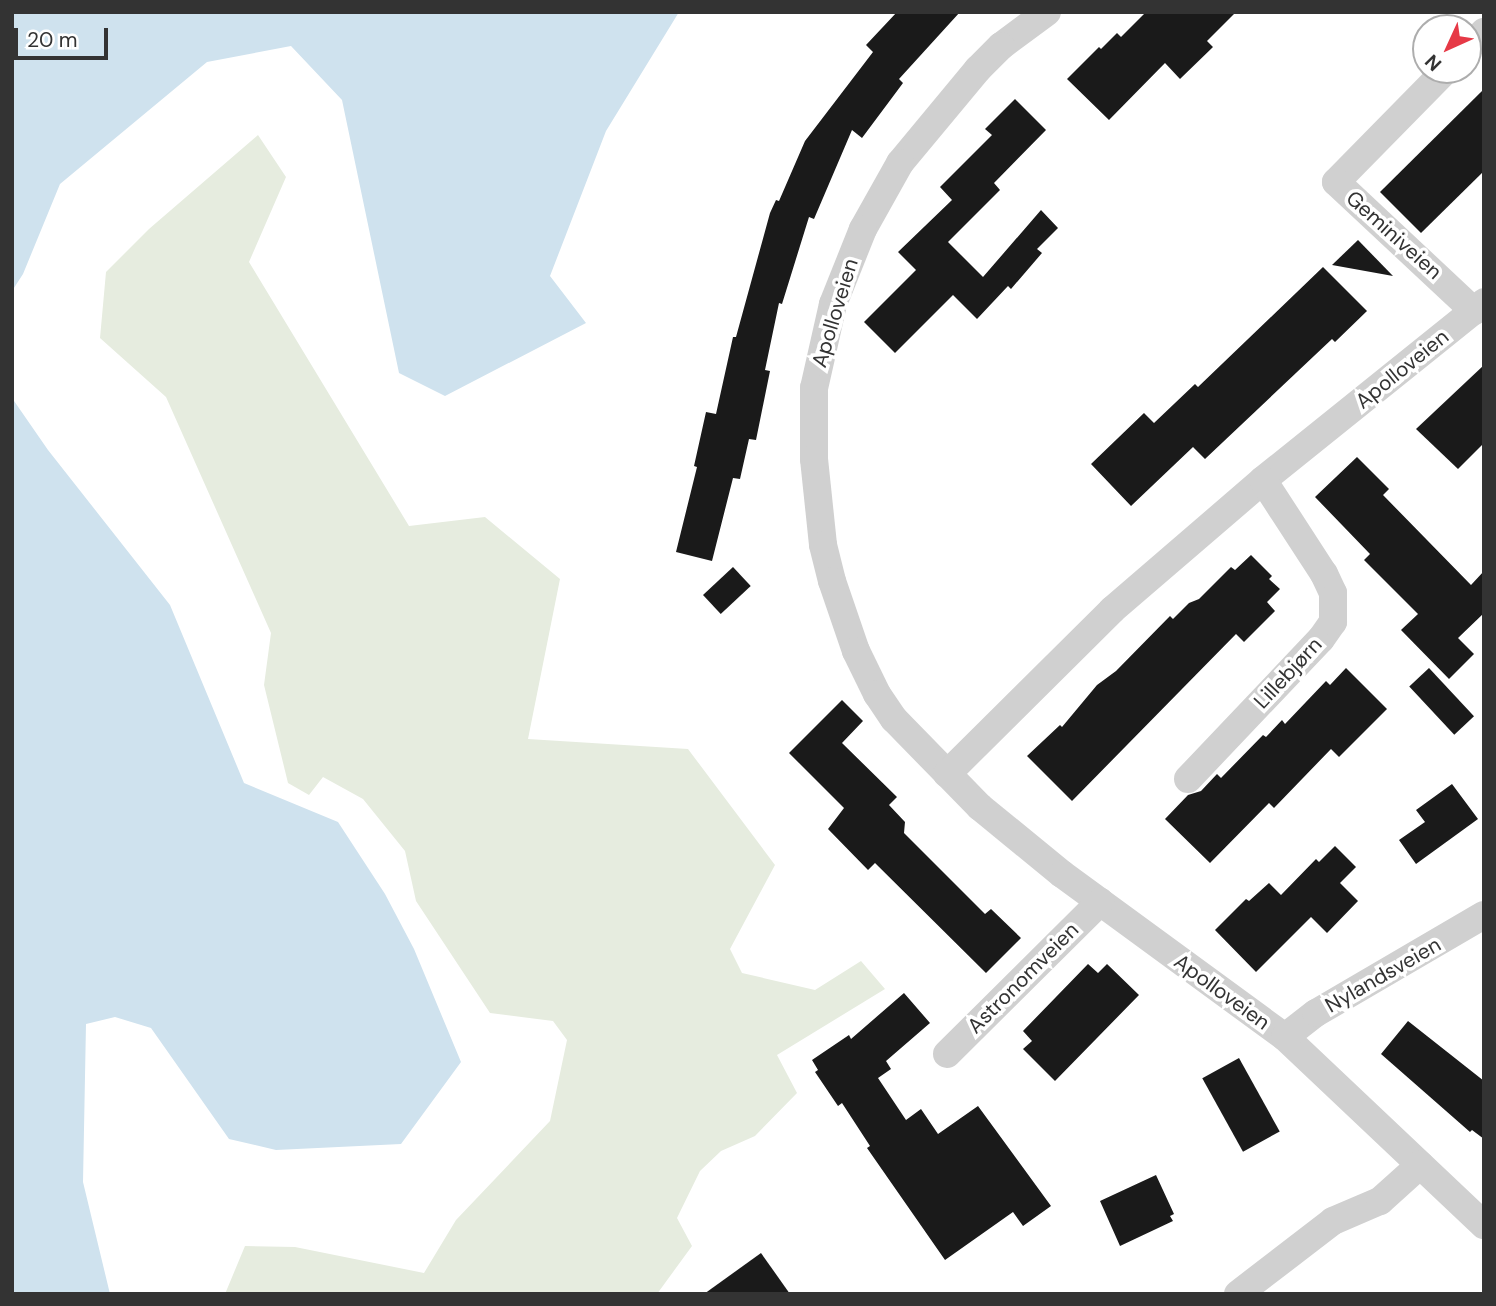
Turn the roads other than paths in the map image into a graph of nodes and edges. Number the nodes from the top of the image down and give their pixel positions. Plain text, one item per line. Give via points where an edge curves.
1 (1047, 12) edge
2 (1432, 84) edge
3 (1479, 306) edge
4 (1263, 480) junction
5 (947, 774) junction
6 (1188, 779) dead end
7 (1100, 902) junction
8 (1484, 915) edge
9 (1284, 1037) junction
10 (947, 1054) dead end
11 (1420, 1165) junction
12 (1484, 1226) edge
13 (1238, 1294) edge

1 - 5 street, Apolloveien via 978,69 900,163 850,259 830,314 814,388 818,506 832,581 877,694 894,719
2 - 3 street, Geminiveien via 1336,181
3 - 4 street, Apolloveien
4 - 5 street, Apolloveien via 1112,610
4 - 6 street, Lillebjørn via 1324,574 1333,593 1333,622
5 - 7 street, Apolloveien via 1012,836
7 - 9 street, Apolloveien
7 - 10 street, Astronomveien
8 - 9 street, Nylandsveien
9 - 11 street, Apolloveien
11 - 12 street, Apolloveien
11 - 13 street via 1380,1201 1334,1221

